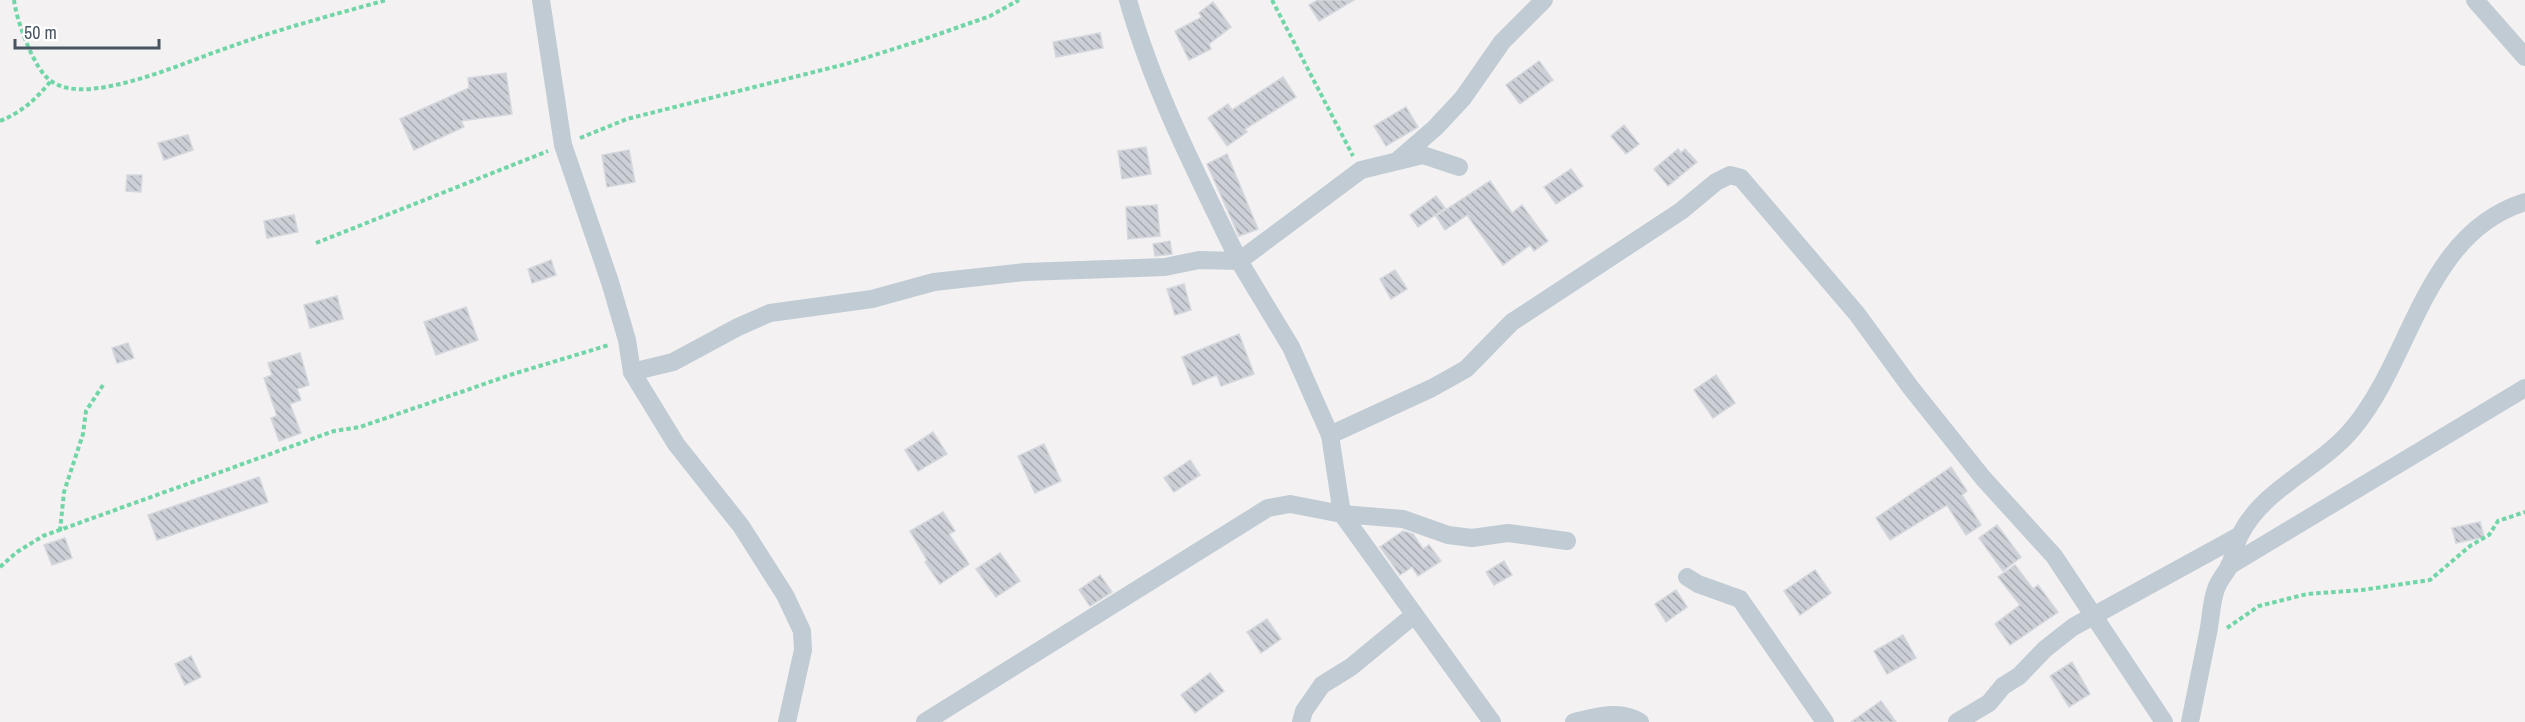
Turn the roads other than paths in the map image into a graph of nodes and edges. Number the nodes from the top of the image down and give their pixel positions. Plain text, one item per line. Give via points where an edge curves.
1 (541, 0) edge
2 (1128, 0) edge
3 (1544, 0) edge
4 (2475, 0) edge
5 (2525, 57) edge
6 (1395, 162) junction
7 (1459, 167) dead end
8 (2525, 202) edge
9 (1239, 261) junction
10 (632, 372) junction
11 (2525, 388) edge
12 (1330, 435) junction
13 (1342, 514) junction
14 (2239, 536) junction
15 (1567, 541) dead end
16 (2229, 566) junction
17 (1687, 577) dead end
18 (1414, 615) junction
19 (2093, 618) junction
20 (787, 722) edge
21 (925, 722) edge
22 (1301, 722) edge
23 (1492, 722) edge
24 (1574, 722) edge
25 (1640, 722) edge
26 (1825, 722) edge
27 (1957, 722) edge
28 (2164, 722) edge
29 (2190, 722) edge

1 - 10 street via 563,145 610,282
2 - 9 street via 1167,111
3 - 6 street via 1502,42 1463,98
4 - 5 street
6 - 7 street via 1423,155
6 - 9 street via 1360,170
8 - 14 street via 2487,220 2458,247 2435,279 2373,401 2354,428 2324,457 2267,499
9 - 10 street via 1199,260 1165,267 1036,272 934,282 872,299 770,313 673,363
9 - 12 street via 1291,346
10 - 20 street via 676,444 741,526 785,595 802,631 803,650
11 - 16 street
12 - 13 street
12 - 19 street via 1466,369 1512,322 1730,175 1741,178 1857,314 1983,478 2054,556
13 - 15 street via 1403,519 1460,537 1508,533
13 - 18 street
13 - 21 street via 1290,504 1268,508
14 - 16 street
14 - 19 street
16 - 29 street via 2216,589
17 - 26 street via 1740,599
18 - 22 street via 1351,667 1322,685
18 - 23 street
19 - 27 street via 2073,627 1989,703
19 - 28 street
24 - 25 street via 1604,715 1630,715

